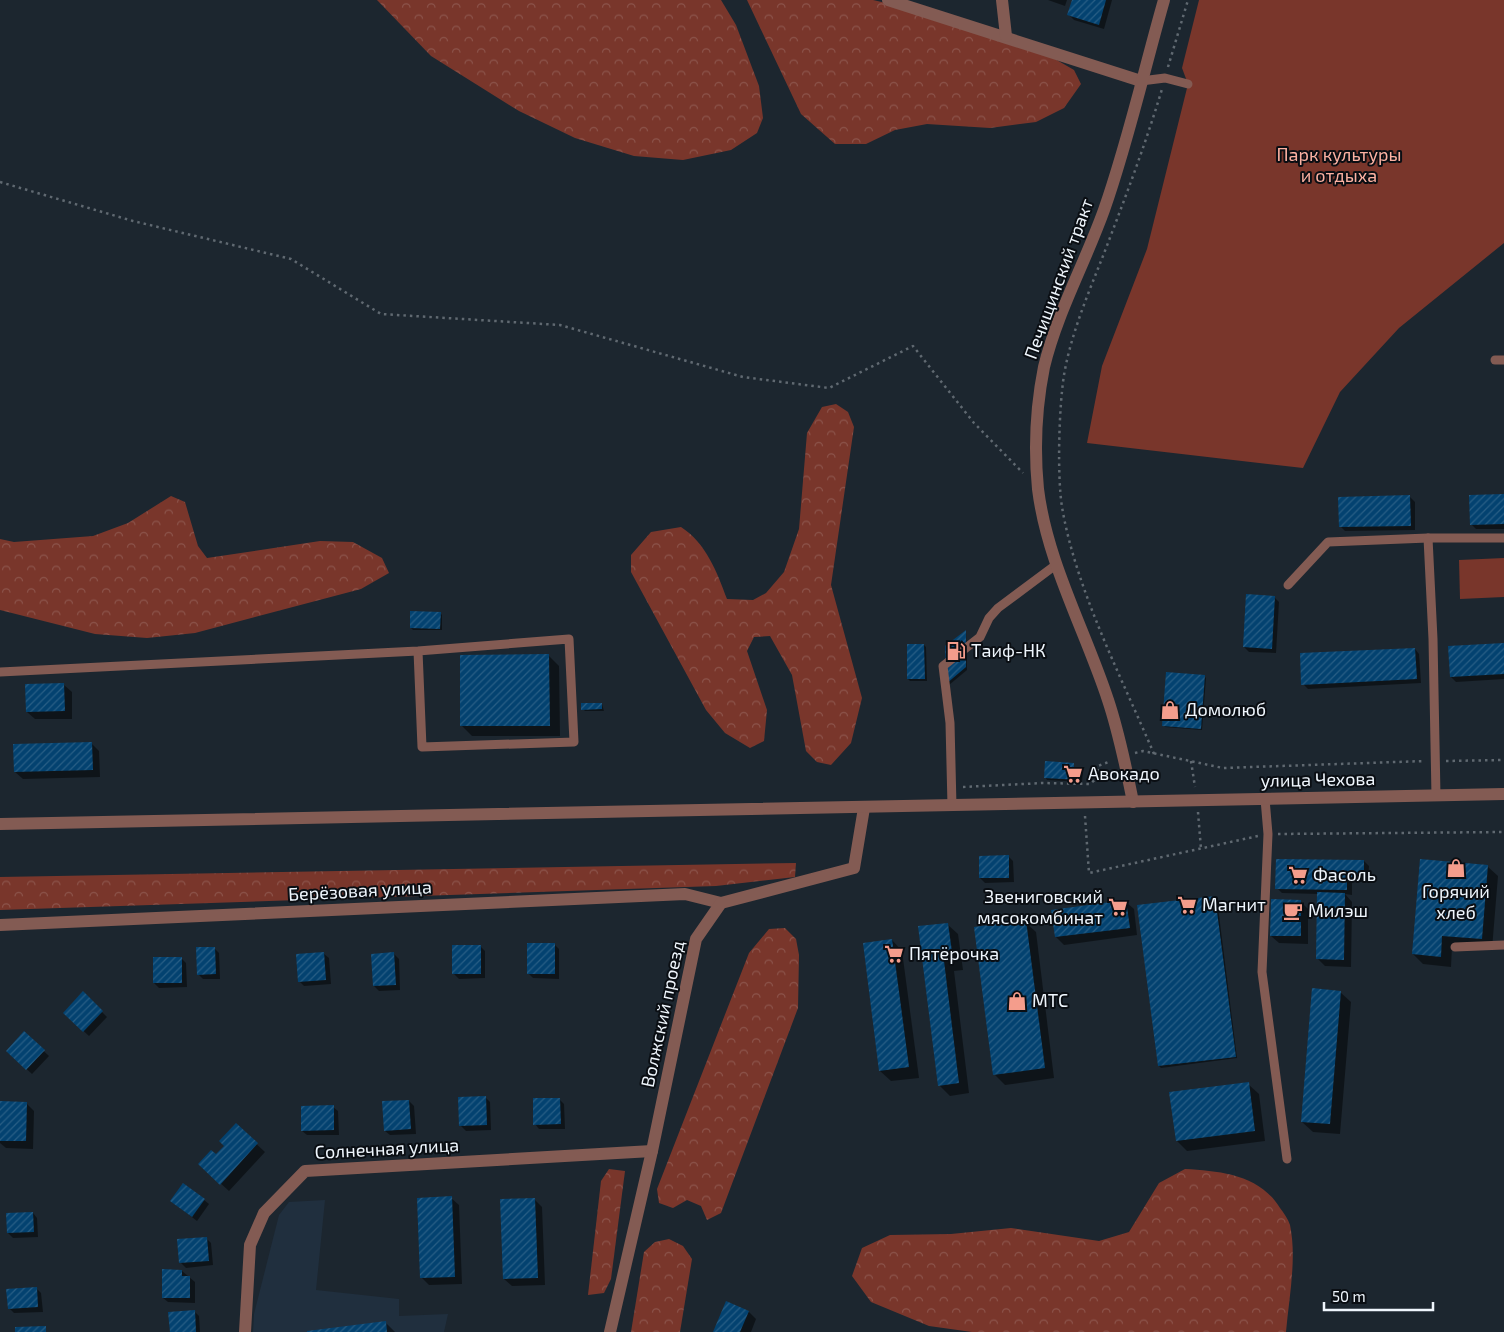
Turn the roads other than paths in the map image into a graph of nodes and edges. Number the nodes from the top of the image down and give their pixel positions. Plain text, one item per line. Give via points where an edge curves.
1 (888, 0) edge
2 (1002, 0) edge
3 (1164, 0) edge
4 (1006, 36) junction
5 (1141, 81) junction
6 (1188, 84) dead end
7 (1428, 538) junction
8 (1504, 538) edge
9 (1057, 564) junction
10 (1288, 585) dead end
11 (418, 651) junction
12 (0, 672) edge
13 (1504, 794) edge
14 (1436, 796) junction
15 (1265, 799) junction
16 (1133, 802) junction
17 (952, 806) junction
18 (864, 808) junction
19 (0, 824) edge
20 (721, 903) junction
21 (0, 925) edge
22 (1504, 945) edge
23 (1455, 947) dead end
24 (652, 1151) junction
25 (1287, 1160) dead end
26 (245, 1332) edge
27 (610, 1332) edge

1 - 4 street
2 - 4 street
3 - 5 street, Печищинский тракт
4 - 5 street
5 - 6 lane via 1165,78
5 - 9 street, Печищинский тракт via 1104,210 1061,316 1045,366 1037,412 1038,489
7 - 8 lane
7 - 10 lane via 1328,542
7 - 14 lane
9 - 16 street, Печищинский тракт via 1108,700
9 - 17 lane via 998,608 980,637 943,666 950,723
11 - 11 lane via 569,639 574,742 422,747
11 - 12 lane
13 - 14 street, улица Чехова
14 - 15 street, улица Чехова
15 - 16 street, улица Чехова
15 - 25 lane via 1268,834 1262,972
16 - 17 street, улица Чехова
17 - 18 street, улица Чехова
18 - 19 street, улица Чехова
18 - 20 street via 854,868
20 - 21 street, Берёзовая улица via 685,894
20 - 24 street, Волжский проезд via 696,939
22 - 23 lane
24 - 26 street, Солнечная улица via 305,1172 264,1213 250,1245
24 - 27 street, Волжский проезд

